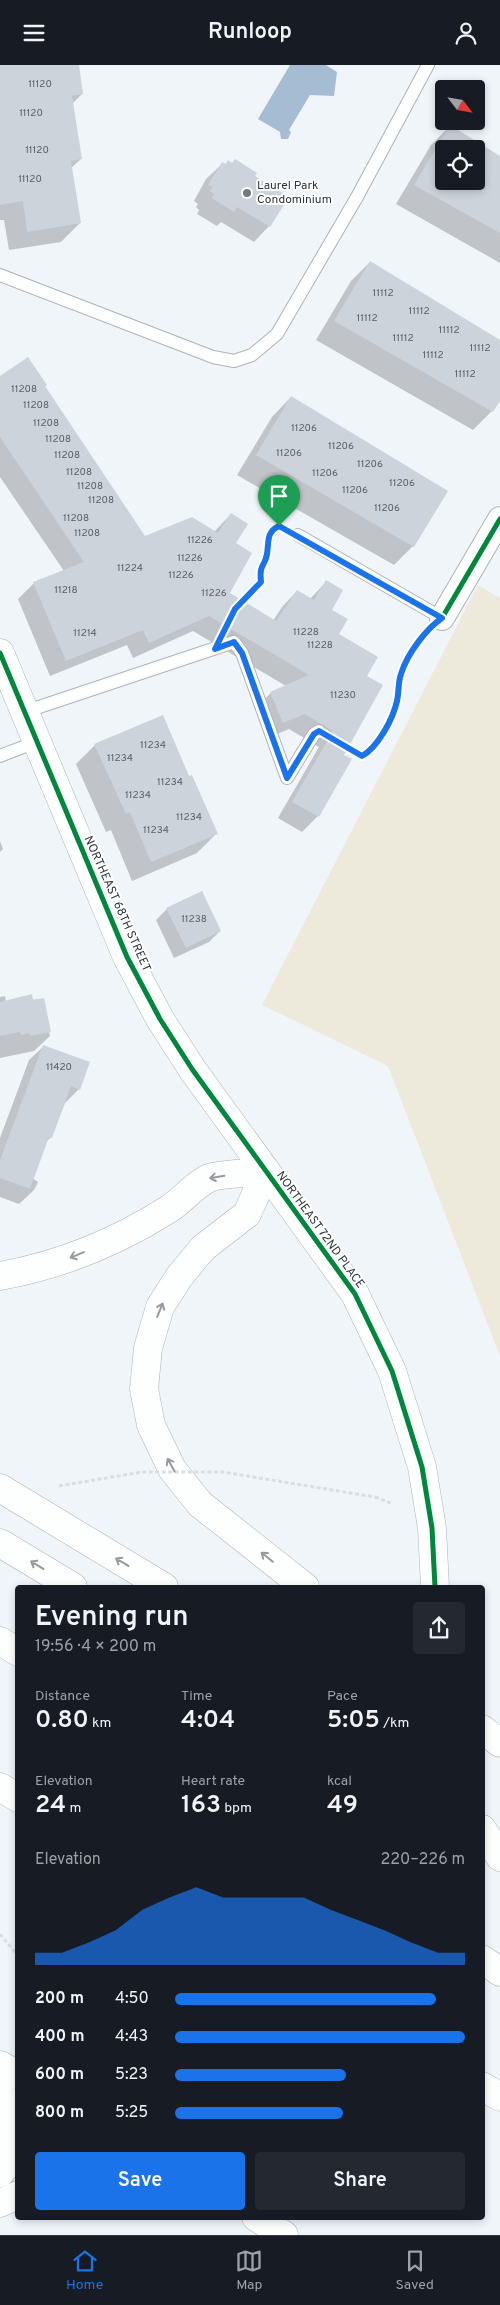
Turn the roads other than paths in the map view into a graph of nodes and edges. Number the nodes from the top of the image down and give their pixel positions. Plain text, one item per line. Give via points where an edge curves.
1 (428, 65) edge
2 (0, 275) edge
3 (500, 519) edge
4 (298, 535) road end
5 (442, 618) joint
6 (0, 653) edge
7 (13, 700) edge
8 (319, 731) road end
9 (36, 741) junction
10 (0, 756) edge
11 (266, 1171) junction
12 (0, 1276) edge
13 (0, 1488) edge
14 (0, 1543) edge
15 (71, 1585) edge
16 (161, 1585) edge
17 (302, 1585) edge
18 (436, 1585) edge
19 (0, 1641) edge
20 (15, 1650) edge
21 (485, 1731) edge
22 (500, 1743) edge
23 (0, 1787) edge
24 (15, 1796) edge
25 (0, 1808) edge
26 (15, 1814) edge
27 (485, 1834) edge
28 (485, 1850) edge
29 (500, 1858) edge
30 (485, 1961) edge
31 (500, 1972) edge
32 (0, 2065) edge
33 (15, 2073) edge
34 (485, 2088) edge
35 (0, 2090) edge
36 (500, 2097) edge
37 (0, 2173) edge
38 (15, 2196) edge
39 (0, 2203) edge
40 (261, 2220) edge
41 (284, 2235) edge

1 - 2 lane via 357,197 277,334 252,355 234,361 213,357
3 - 5 street
4 - 5 lane
6 - 7 main road, NORTHEAST 68TH STREET
7 - 8 lane via 234,642 242,653 287,778
7 - 9 main road, NORTHEAST 68TH STREET
9 - 10 lane
9 - 11 main road, NORTHEAST 68TH STREET via 127,957 152,1004 192,1069
11 -> 12 main road via 210,1178 171,1208 122,1236 70,1258
17 -> 11 main road via 200,1504 172,1469 151,1425 144,1389 148,1348 160,1307 203,1248 247,1214
11 - 18 main road, NORTHEAST 72ND PLACE via 355,1294 392,1371 422,1467 432,1528
16 -> 13 main road
15 -> 14 main road
19 - 20 main road
21 - 22 main road
23 - 24 main road
25 - 26 main road
27 - 29 main road
28 - 29 main road
30 - 31 main road
32 - 33 main road
34 - 36 main road
35 - 37 main road via 10,2113 5,2167
38 - 39 main road
40 - 41 main road

